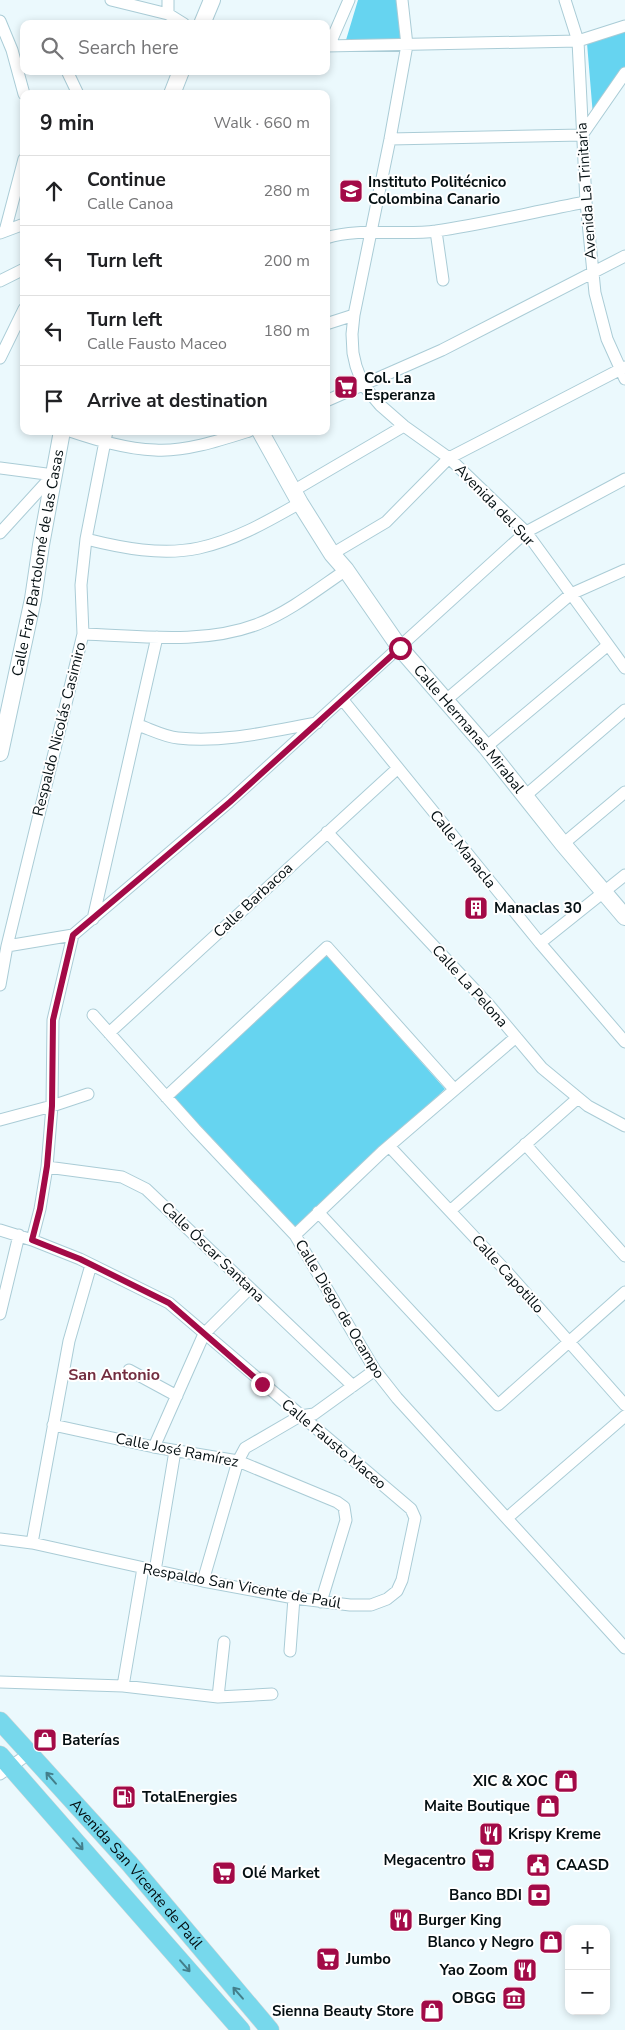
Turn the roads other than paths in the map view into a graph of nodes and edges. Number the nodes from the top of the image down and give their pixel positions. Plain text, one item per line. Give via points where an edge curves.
1 (111, 0) edge
2 (168, 0) edge
3 (212, 0) edge
4 (349, 0) edge
5 (402, 0) edge
6 (565, 0) edge
7 (168, 14) junction
8 (178, 20) edge
9 (204, 20) edge
10 (0, 21) edge
11 (625, 26) edge
12 (578, 41) junction
13 (330, 42) edge
14 (407, 45) junction
15 (330, 46) edge
16 (625, 74) edge
17 (69, 75) edge
18 (179, 75) edge
19 (23, 90) edge
20 (76, 90) edge
21 (174, 90) edge
22 (582, 135) junction
23 (390, 139) junction
24 (20, 172) edge
25 (586, 202) junction
26 (20, 225) edge
27 (436, 231) junction
28 (2, 232) edge
29 (370, 232) junction
30 (330, 237) edge
31 (625, 256) edge
32 (20, 271) edge
33 (592, 272) junction
34 (443, 280) dead end
35 (0, 281) edge
36 (354, 314) junction
37 (20, 317) edge
38 (330, 323) edge
39 (0, 358) edge
40 (623, 372) edge
41 (363, 385) junction
42 (330, 398) edge
43 (404, 426) junction
44 (61, 435) edge
45 (236, 435) edge
46 (262, 435) edge
47 (106, 437) edge
48 (449, 458) junction
49 (0, 468) edge
50 (54, 475) junction
51 (625, 479) edge
52 (297, 497) junction
53 (526, 532) junction
54 (0, 533) edge
55 (86, 539) junction
56 (332, 554) junction
57 (346, 570) junction
58 (625, 570) edge
59 (570, 594) junction
60 (83, 634) junction
61 (157, 637) junction
62 (608, 645) junction
63 (400, 648) junction
64 (625, 668) edge
65 (342, 699) junction
66 (446, 700) junction
67 (625, 710) edge
68 (318, 723) junction
69 (138, 724) junction
70 (486, 747) junction
71 (0, 753) edge
72 (398, 768) junction
73 (625, 792) edge
74 (525, 796) junction
75 (327, 832) junction
76 (563, 844) junction
77 (625, 875) edge
78 (604, 892) junction
79 (625, 917) edge
80 (93, 919) junction
81 (73, 935) junction
82 (540, 943) junction
83 (7, 946) junction
84 (0, 985) edge
85 (93, 1015) dead end
86 (109, 1033) junction
87 (516, 1037) junction
88 (625, 1042) edge
89 (454, 1089) junction
90 (88, 1094) dead end
91 (166, 1097) junction
92 (578, 1098) junction
93 (52, 1106) junction
94 (0, 1120) edge
95 (625, 1126) edge
96 (525, 1144) junction
97 (389, 1146) junction
98 (47, 1166) junction
99 (450, 1211) junction
100 (318, 1212) junction
101 (0, 1230) edge
102 (19, 1235) junction
103 (295, 1236) junction
104 (32, 1240) junction
105 (625, 1256) edge
106 (91, 1265) junction
107 (250, 1288) junction
108 (2, 1291) edge
109 (625, 1292) edge
110 (0, 1314) edge
111 (204, 1334) junction
112 (570, 1342) junction
113 (129, 1370) dead end
114 (375, 1370) junction
115 (353, 1386) junction
116 (177, 1396) junction
117 (625, 1405) edge
118 (300, 1416) junction
119 (625, 1416) edge
120 (53, 1425) junction
121 (154, 1447) junction
122 (175, 1451) junction
123 (238, 1461) junction
124 (411, 1509) joint
125 (507, 1518) junction
126 (0, 1539) edge
127 (32, 1543) junction
128 (149, 1570) junction
129 (203, 1581) junction
130 (294, 1598) junction
131 (321, 1602) junction
132 (224, 1642) dead end
133 (625, 1648) edge
134 (290, 1651) dead end
135 (0, 1682) edge
136 (123, 1686) junction
137 (272, 1694) dead end
138 (218, 1697) junction
139 (0, 1721) edge
140 (30, 1753) junction
141 (3, 1765) edge
142 (241, 2030) edge
143 (270, 2030) edge

1 - 7 street
2 - 7 street
3 - 9 street
4 - 13 street
5 - 14 street
6 - 12 street, Avenida La Trinitaria
7 - 8 street
10 - 19 street
11 - 12 street
12 - 14 street
12 - 22 street, Avenida La Trinitaria
14 - 15 street
14 - 23 street
16 - 22 street
17 - 20 street
18 - 21 street
22 - 23 street
22 - 25 street, Avenida La Trinitaria
23 - 29 street
24 - 28 street
25 - 27 street
25 - 33 street, Avenida La Trinitaria
26 - 28 street
27 - 29 street
27 - 34 street
29 - 30 street
29 - 36 street
31 - 33 street
32 - 35 street
33 - 40 street, Avenida La Trinitaria via 608,340
33 - 41 street via 442,350
36 - 38 street
36 - 41 street via 353,353
37 - 39 street
40 - 48 street
41 - 42 street
41 - 43 street, Avenida del Sur
43 - 48 street, Avenida del Sur
43 - 52 street
44 - 50 street, Calle Fray Bartolomé de las Casas
45 - 47 street via 214,442 156,450
46 - 52 street, Calle Hermanas Mirabal
47 - 55 street, Respaldo Nicolás Casimiro
48 - 53 street, Avenida del Sur
48 - 56 street via 386,522
49 - 50 street
50 - 54 street
50 - 71 street, Calle Fray Bartolomé de las Casas via 33,599
51 - 53 street
52 - 55 street via 262,524 198,548 165,551 124,548
52 - 56 street, Calle Hermanas Mirabal
53 - 59 street, Avenida del Sur
53 - 63 street
55 - 60 street, Respaldo Nicolás Casimiro via 81,585
56 - 57 street, Calle Hermanas Mirabal
57 - 61 street via 281,613 257,624 220,635
57 - 63 street, Calle Hermanas Mirabal
58 - 59 street
59 - 62 street, Avenida del Sur
59 - 66 street
60 - 61 street
60 - 83 street, Respaldo Nicolás Casimiro
61 - 69 street
62 - 64 street, Avenida del Sur
62 - 70 street
63 - 65 street
63 - 66 street, Calle Hermanas Mirabal
65 - 68 street
65 - 72 street, Calle Manacla
66 - 70 street, Calle Hermanas Mirabal
67 - 74 street
68 - 69 street via 212,739 176,738
68 - 80 street
69 - 80 street
70 - 74 street, Calle Hermanas Mirabal
72 - 75 street, Calle Barbacoa
72 - 82 street, Calle Manacla
73 - 76 street
74 - 76 street, Calle Hermanas Mirabal
75 - 86 street, Calle Barbacoa
75 - 87 street, Calle La Pelona
76 - 78 street, Calle Hermanas Mirabal
77 - 78 street
78 - 79 street, Calle Hermanas Mirabal
78 - 82 street
80 - 81 street
81 - 83 street
81 - 93 street via 53,1020
82 - 88 street, Calle Manacla
83 - 84 street, Respaldo Nicolás Casimiro
85 - 86 street, Calle Diego de Ocampo
86 - 91 street, Calle Diego de Ocampo
87 - 89 street
87 - 92 street, Calle La Pelona via 542,1068
89 - 91 street via 327,947
89 - 97 street
90 - 93 street
91 - 103 street, Calle Diego de Ocampo
92 - 95 street, Calle La Pelona
92 - 96 street
93 - 94 street
93 - 98 street
96 - 99 street
96 - 105 street
97 - 99 street, Calle Capotillo
97 - 100 street
98 - 104 street
98 - 107 street, Calle Óscar Santana via 122,1177 146,1188
99 - 112 street, Calle Capotillo
100 - 103 street
100 - 112 street via 498,1405
101 - 102 street, Calle Fausto Maceo
102 - 104 street, Calle Fausto Maceo
102 - 108 street
103 - 114 street, Calle Diego de Ocampo
104 - 106 street, Calle Fausto Maceo
106 - 111 street, Calle Fausto Maceo via 169,1303
106 - 120 street via 70,1340
107 - 111 street
107 - 115 street, Calle Óscar Santana
108 - 110 street
109 - 112 street
111 - 116 street
111 - 118 street, Calle Fausto Maceo
112 - 117 street, Calle Capotillo
113 - 116 street
114 - 115 street
114 - 125 street, Calle Diego de Ocampo
115 - 118 street via 314,1414
116 - 121 street
118 - 123 street via 245,1448
118 - 124 street, Calle Fausto Maceo
119 - 125 street
120 - 121 street, Calle José Ramírez
120 - 127 street
121 - 122 street, Calle José Ramírez
122 - 123 street, Calle José Ramírez
122 - 128 street
123 - 129 street
123 - 131 street, Calle José Ramírez via 323,1494 344,1507 346,1520
124 - 131 street, Respaldo San Vicente de Paúl via 416,1518 397,1591 371,1605
125 - 133 street, Calle Diego de Ocampo
126 - 127 street, Respaldo San Vicente de Paúl
127 - 128 street, Respaldo San Vicente de Paúl
128 - 129 street, Respaldo San Vicente de Paúl
128 - 136 street
129 - 130 street, Respaldo San Vicente de Paúl
130 - 131 street, Respaldo San Vicente de Paúl
130 - 134 street
132 - 138 street
135 - 136 street
136 - 138 street
137 - 138 street
139 - 140 main road, Avenida San Vicente de Paúl
140 - 141 street
143 -> 140 main road, Avenida San Vicente de Paúl
141 -> 142 main road, Avenida San Vicente de Paúl

